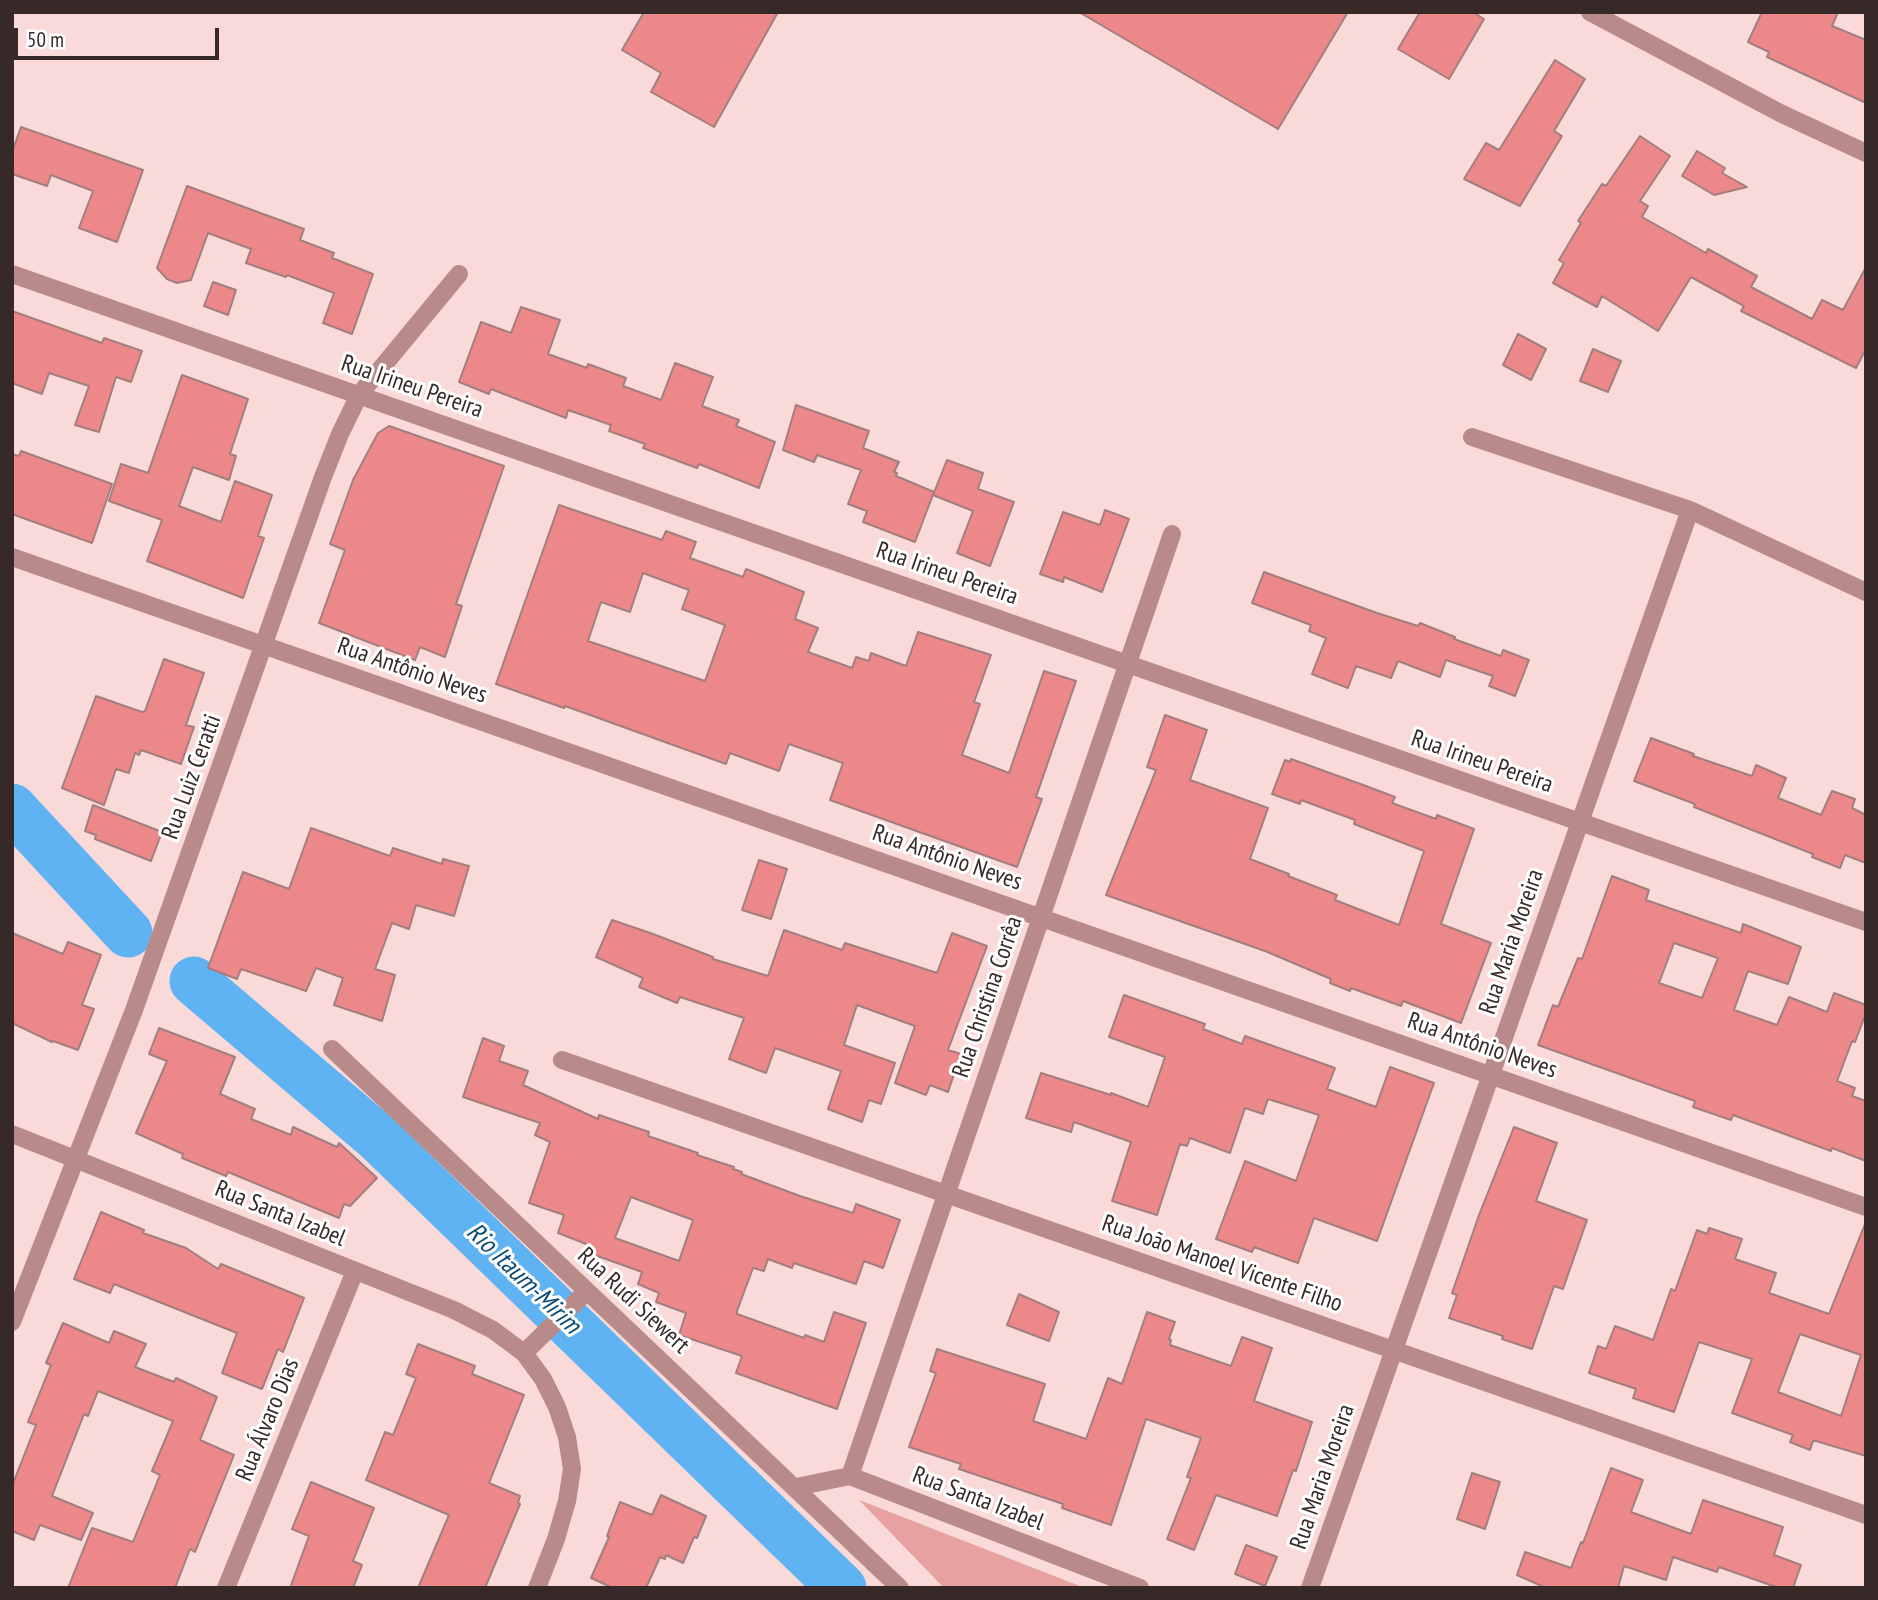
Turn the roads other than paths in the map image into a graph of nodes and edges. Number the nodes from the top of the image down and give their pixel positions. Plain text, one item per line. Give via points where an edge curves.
1 (1590, 12) edge
2 (1866, 153) edge
3 (12, 274) edge
4 (459, 274) dead end
5 (359, 395) junction
6 (1472, 437) dead end
7 (1690, 510) junction
8 (1172, 534) dead end
9 (12, 557) edge
10 (1866, 592) edge
11 (265, 645) junction
12 (1127, 663) junction
13 (1580, 822) junction
14 (1041, 917) junction
15 (1866, 922) edge
16 (332, 1049) dead end
17 (562, 1060) dead end
18 (1490, 1075) junction
19 (12, 1134) edge
20 (77, 1160) junction
21 (946, 1194) junction
22 (1866, 1207) edge
23 (355, 1270) junction
24 (587, 1292) junction
25 (12, 1322) edge
26 (1394, 1350) junction
27 (524, 1353) junction
28 (850, 1476) junction
29 (796, 1487) junction
30 (1866, 1515) edge
31 (226, 1588) edge
32 (537, 1588) edge
33 (901, 1588) edge
34 (1140, 1588) edge
35 (1310, 1588) edge

1 - 2 street via 1780,113
3 - 5 street, Rua Irineu Pereira
4 - 5 street, Rua Luiz Ceratti
5 - 11 street, Rua Luiz Ceratti via 323,477
5 - 12 street, Rua Irineu Pereira
6 - 7 street
7 - 10 street
7 - 13 street, Rua Maria Moreira
8 - 12 street, Rua Christina Corrêa
9 - 11 street, Rua Antônio Neves
11 - 14 street, Rua Antônio Neves
11 - 20 street, Rua Luiz Ceratti
12 - 13 street, Rua Irineu Pereira
12 - 14 street, Rua Christina Corrêa
13 - 15 street, Rua Irineu Pereira
13 - 18 street, Rua Maria Moreira
14 - 18 street, Rua Antônio Neves
14 - 21 street, Rua Christina Corrêa
16 - 24 street, Rua Rudi Siewert
17 - 21 street, Rua João Manoel Vicente Filho
18 - 22 street, Rua Antônio Neves
18 - 26 street, Rua Maria Moreira
19 - 20 street, Rua Santa Izabel
20 - 23 street, Rua Santa Izabel
20 - 25 street, Rua Luiz Ceratti
21 - 26 street, Rua João Manoel Vicente Filho
21 - 28 street, Rua Christina Corrêa
23 - 27 street, Rua Santa Izabel via 454,1310
23 - 31 street, Rua Álvaro Dias
24 - 27 street
24 - 29 street, Rua Rudi Siewert
26 - 30 street, Rua João Manoel Vicente Filho
26 - 35 street, Rua Maria Moreira
27 - 32 street, Rua Santa Izabel via 556,1407 572,1469 556,1539
28 - 29 street
28 - 34 street, Rua Santa Izabel
29 - 33 street, Rua Rudi Siewert

